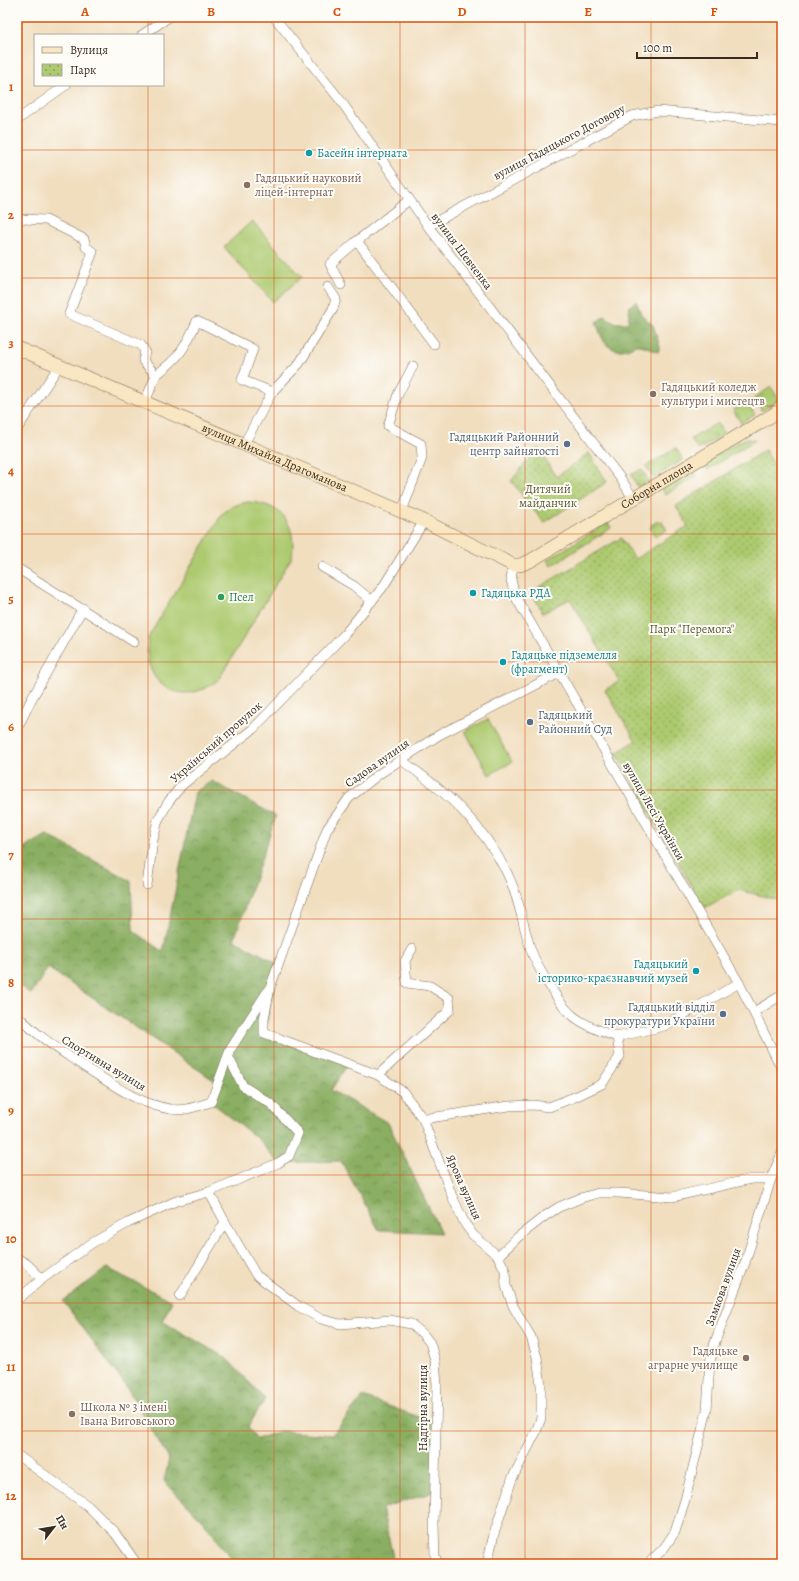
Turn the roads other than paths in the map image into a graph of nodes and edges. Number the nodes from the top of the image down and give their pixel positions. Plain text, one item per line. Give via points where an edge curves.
1 (169, 17) edge
2 (274, 17) edge
3 (144, 34) edge
4 (65, 86) edge
5 (17, 120) edge
6 (782, 122) edge
7 (409, 200) junction
8 (17, 217) edge
9 (428, 226) junction
10 (357, 241) junction
11 (341, 285) dead end
12 (328, 287) dead end
13 (434, 344) dead end
14 (17, 348) edge
15 (59, 366) junction
16 (412, 366) dead end
17 (156, 375) junction
18 (272, 392) junction
19 (145, 402) junction
20 (782, 406) edge
21 (17, 429) edge
22 (244, 444) junction
23 (633, 498) junction
24 (402, 511) junction
25 (424, 521) junction
26 (513, 565) junction
27 (322, 567) dead end
28 (17, 568) edge
29 (372, 601) junction
30 (83, 608) junction
31 (134, 642) dead end
32 (560, 673) junction
33 (17, 729) edge
34 (401, 760) junction
35 (147, 885) dead end
36 (412, 949) dead end
37 (739, 983) junction
38 (270, 988) junction
39 (782, 995) edge
40 (754, 1012) junction
41 (17, 1015) edge
42 (264, 1033) joint
43 (617, 1037) junction
44 (228, 1056) junction
45 (782, 1069) edge
46 (378, 1074) junction
47 (211, 1102) joint
48 (423, 1120) junction
49 (782, 1153) edge
50 (771, 1179) junction
51 (209, 1192) junction
52 (225, 1222) junction
53 (498, 1256) junction
54 (17, 1258) edge
55 (42, 1279) junction
56 (180, 1296) dead end
57 (17, 1300) edge
58 (17, 1455) edge
59 (137, 1564) edge
60 (438, 1564) edge
61 (487, 1564) edge
62 (648, 1564) edge

1 - 3 street
2 - 7 street, вулиця Шевченка via 341,101
4 - 5 street
6 - 9 street, вулиця Гадяцького Договору via 658,111 644,112 632,116
7 - 9 street, вулиця Шевченка
7 - 10 street
8 - 17 street via 46,220 84,239 86,247 93,252 69,314 141,345 145,351 143,361
9 - 23 street, вулиця Шевченка
10 - 11 street via 330,264
10 - 13 street
12 - 18 street via 336,299 333,309 299,364
14 - 15 street, вулиця Михайла Драгоманова
15 - 19 street, вулиця Михайла Драгоманова
15 - 21 street
16 - 24 street via 398,394 388,426 421,444 422,458
17 - 18 street via 175,360 186,345 197,321 253,349 242,380
17 - 19 street
18 - 22 street
19 - 22 street, вулиця Михайла Драгоманова
20 - 23 street, Соборна площа via 776,413
22 - 24 street, вулиця Михайла Драгоманова
23 - 26 street, Соборна площа via 530,562
24 - 25 street, вулиця Михайла Драгоманова
25 - 26 street, вулиця Михайла Драгоманова
25 - 29 street, Український провулок
26 - 32 street, вулиця Лесі Українки via 511,580 515,596
27 - 29 street via 354,586
28 - 30 street
29 - 35 street, Український провулок via 344,635 253,729 182,785 169,801 158,820
30 - 31 street
30 - 33 street
32 - 34 street, Садова вулиця via 439,735
32 - 37 street, вулиця Лесі Українки
34 - 38 street, Садова вулиця via 349,798 327,829
34 - 43 street via 436,785 481,829 506,871 517,896 532,951 553,991 571,1014 599,1031
36 - 46 street via 405,961 407,983 430,986 450,998 450,1010
37 - 40 street, вулиця Лесі Українки
37 - 43 street via 664,1026
38 - 42 street, Садова вулиця
38 - 44 street, Садова вулиця
39 - 40 street
40 - 45 street, вулиця Лесі Українки
41 - 47 street, Спортивна вулиця via 55,1048 115,1087 145,1102 171,1110 189,1109
42 - 46 street, Ярова вулиця
43 - 48 street via 620,1056 602,1084 577,1096 549,1107 509,1106
44 - 47 street, Садова вулиця
44 - 51 street via 243,1086 271,1104 298,1134 289,1156
46 - 48 street, Ярова вулиця via 402,1092
48 - 53 street, Ярова вулиця via 465,1224 473,1235
49 - 50 street, Замкова вулиця
50 - 53 street via 751,1179 672,1197 598,1193 559,1207 518,1237
50 - 62 street, Замкова вулиця via 745,1263 715,1342 710,1362 708,1410 683,1507 675,1532
51 - 52 street, Надгірна вулиця
51 - 55 street via 176,1201 128,1223 92,1243
52 - 56 street
52 - 60 street, Надгірна вулиця via 256,1275 298,1306 321,1319 340,1324 390,1320 411,1324 430,1343 435,1360 437,1385 434,1525 435,1556
53 - 61 street via 513,1306 531,1337 538,1357 541,1418 512,1479
54 - 55 street
55 - 57 street
58 - 59 street via 88,1506 115,1533

